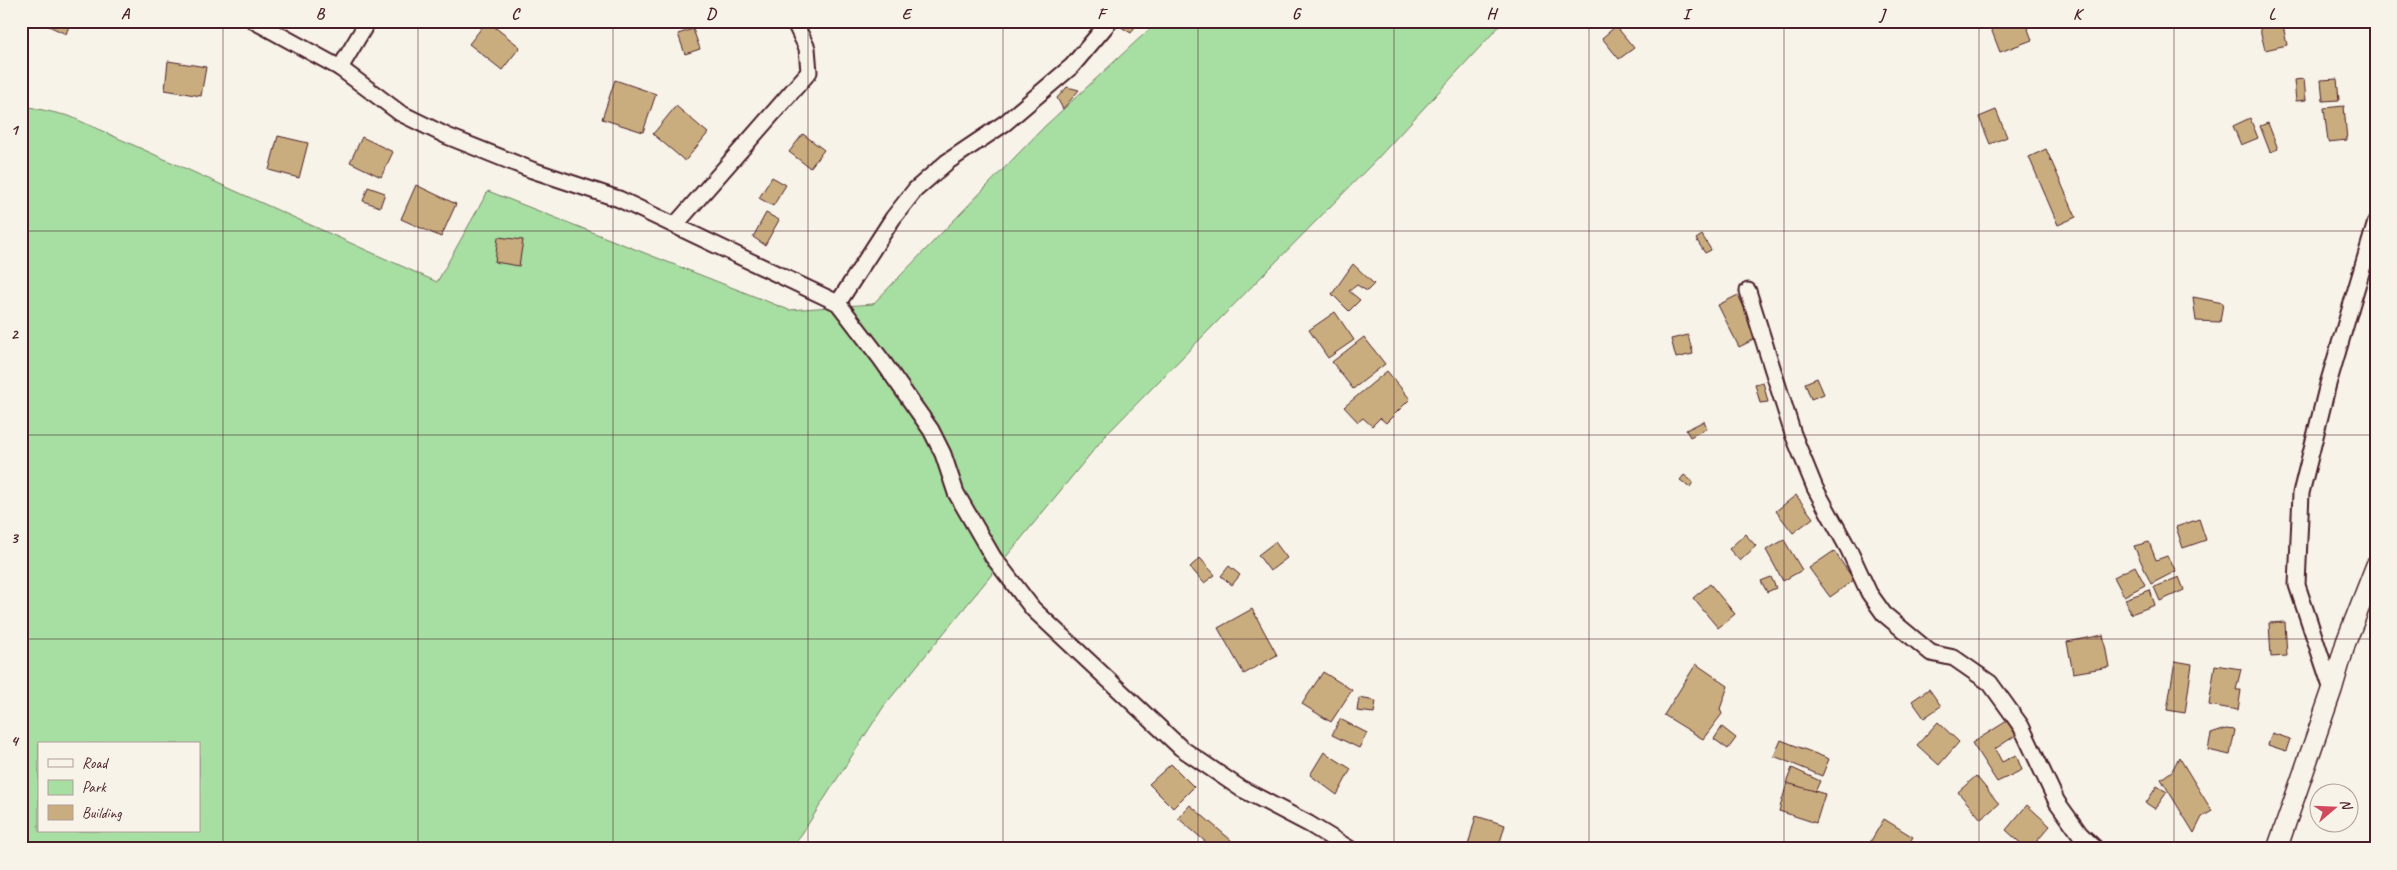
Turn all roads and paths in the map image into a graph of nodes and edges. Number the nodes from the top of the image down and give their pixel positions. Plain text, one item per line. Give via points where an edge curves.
1 (254, 21) edge
2 (368, 21) edge
3 (794, 21) edge
4 (1110, 21) edge
5 (340, 68) junction
6 (2376, 222) edge
7 (676, 224) junction
8 (1748, 291) dead end
9 (838, 303) junction
10 (2376, 565) edge
11 (2332, 690) junction
12 (1350, 849) edge
13 (2096, 849) edge
14 (2277, 849) edge

1 - 5 street
2 - 5 street
3 - 7 street via 807,48 809,72
4 - 9 street via 1072,66 1005,123 947,162 915,190
5 - 7 street via 400,113 447,136 532,170 619,199
6 - 11 street via 2328,384 2301,494 2297,585
7 - 9 street
8 - 13 street via 1793,434 1816,488 1869,593 1884,614 1931,653 1954,658 1990,683 2021,726 2057,802 2080,834
9 - 12 street via 931,430 956,493 993,557 1033,609 1181,748 1240,788
10 - 11 street via 2346,642
11 - 14 street

